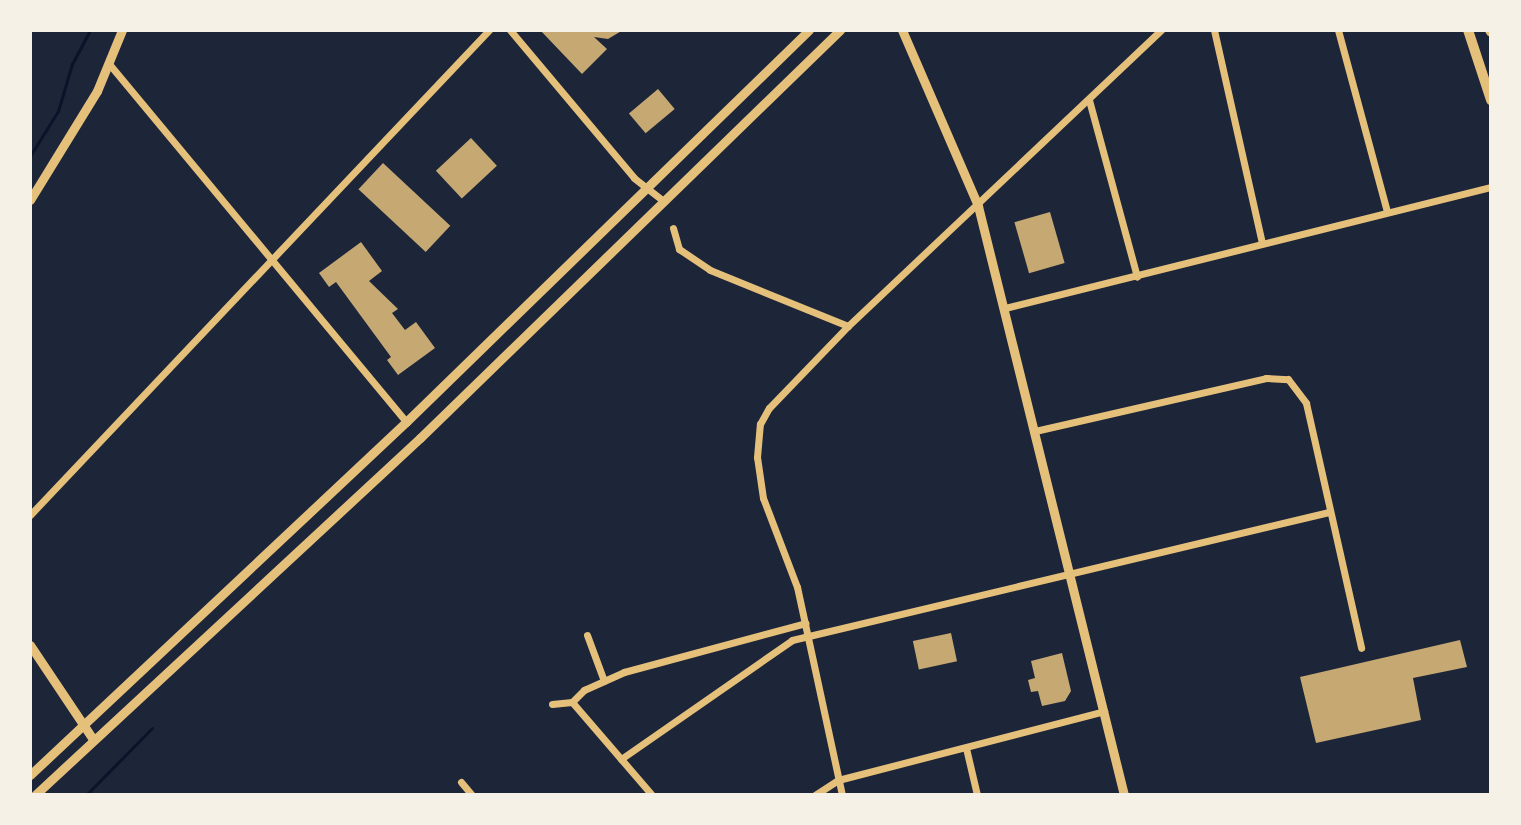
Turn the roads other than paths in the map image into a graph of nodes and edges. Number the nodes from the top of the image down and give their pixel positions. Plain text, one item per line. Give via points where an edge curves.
1 (122, 30) edge
2 (489, 30) edge
3 (510, 30) edge
4 (809, 30) edge
5 (840, 30) edge
6 (902, 30) edge
7 (1161, 30) edge
8 (1214, 30) edge
9 (1338, 30) edge
10 (1468, 30) edge
11 (110, 65) junction
12 (1089, 100) junction
13 (1491, 100) edge
14 (1491, 187) edge
15 (647, 189) junction
16 (30, 200) edge
17 (663, 201) junction
18 (978, 206) junction
19 (1387, 212) junction
20 (673, 228) dead end
21 (1262, 243) junction
22 (270, 260) junction
23 (1137, 277) junction
24 (1005, 308) junction
25 (848, 326) junction
26 (406, 422) junction
27 (1035, 431) junction
28 (1329, 512) junction
29 (30, 515) edge
30 (1070, 571) junction
31 (806, 623) junction
32 (587, 635) dead end
33 (809, 636) junction
34 (30, 645) edge
35 (1361, 648) dead end
36 (604, 681) junction
37 (572, 702) junction
38 (552, 704) dead end
39 (1104, 711) junction
40 (82, 723) junction
41 (93, 739) junction
42 (966, 748) junction
43 (621, 759) junction
44 (30, 775) edge
45 (838, 780) junction
46 (461, 782) dead end
47 (35, 795) edge
48 (472, 795) edge
49 (652, 795) edge
50 (815, 795) edge
51 (842, 795) edge
52 (977, 795) edge
53 (1124, 795) edge

1 - 11 street
2 - 22 street
3 - 15 street
4 - 15 street
5 - 17 street
6 - 18 street
7 - 12 street
8 - 21 street
9 - 19 street
10 - 13 main road
11 - 16 street
11 - 22 street
12 - 18 street
12 - 23 street
14 - 19 street
15 - 17 street
15 - 26 street
17 - 41 street via 420,438
18 - 24 street
18 - 25 street
19 - 21 street
20 - 25 street via 679,249 710,270
21 - 23 street
22 - 26 street
22 - 29 street
23 - 24 street
24 - 27 street
25 - 31 street via 760,424 757,457 763,498 787,555
26 - 40 street
27 - 28 street via 1266,378 1288,379 1306,403
27 - 30 street
28 - 30 street
28 - 35 street
30 - 33 street
30 - 39 street
31 - 33 street
31 - 36 street
32 - 36 street
33 - 43 street via 781,646
33 - 45 street
34 - 40 street
36 - 37 street
37 - 38 street
37 - 43 street
39 - 42 street
39 - 53 street
40 - 41 street
40 - 44 street
41 - 47 street
42 - 45 street
42 - 52 street
43 - 49 street
45 - 50 street
45 - 51 street
46 - 48 street

